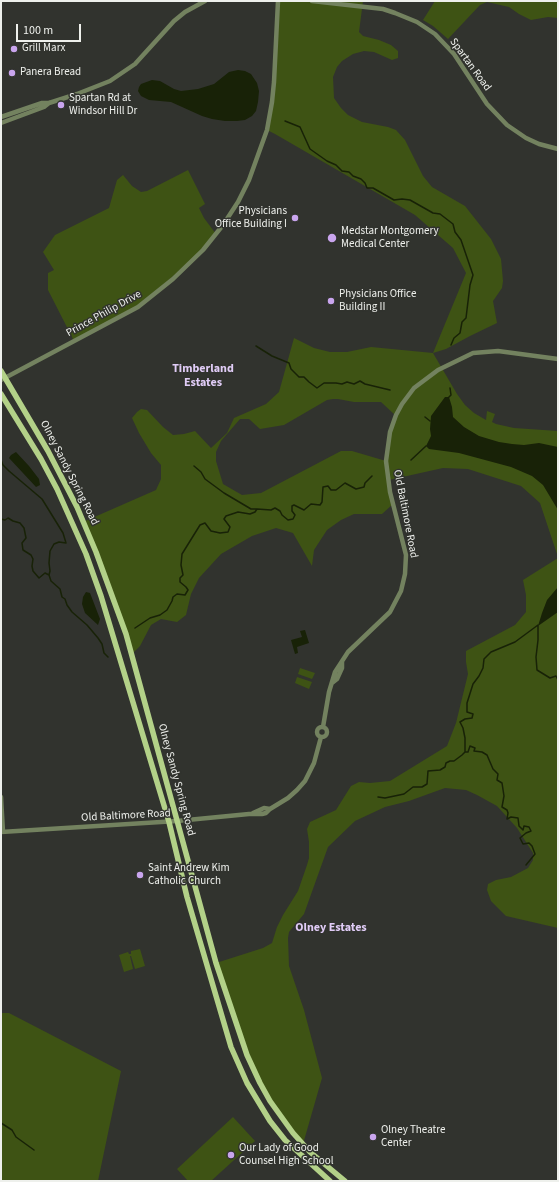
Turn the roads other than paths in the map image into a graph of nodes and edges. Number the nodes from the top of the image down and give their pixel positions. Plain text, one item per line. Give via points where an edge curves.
1 (205, 1) edge
2 (278, 1) edge
3 (312, 1) edge
4 (49, 103) junction
5 (1, 117) edge
6 (1, 122) edge
7 (558, 149) edge
8 (558, 358) edge
9 (1, 371) edge
10 (3, 378) edge
11 (1, 394) edge
12 (1, 797) edge
13 (177, 821) junction
14 (169, 822) junction
15 (2, 832) edge
16 (330, 1181) edge
17 (345, 1181) edge

1 - 4 street via 174,21 135,64 121,75 101,86
2 - 10 street, Prince Philip Drive via 274,82 267,130 249,180 223,225 203,250 138,307
3 - 7 street, Spartan Road via 383,9 417,22 435,34 454,54 487,104 507,124 533,141
4 - 5 street
4 - 6 street
8 - 13 street, Old Baltimore Road via 498,350 473,353 438,369 414,388 396,415 390,432 386,461 390,492 406,555 401,591 390,612 348,652 342,662 337,679 331,684 322,727 316,731 321,737 314,763 297,790 266,813
9 - 10 main road, Olney Sandy Spring Road
10 - 13 main road, Olney Sandy Spring Road via 60,473 96,552 126,634
11 - 14 main road, Olney Sandy Spring Road via 51,477 86,554
12 - 15 street
13 - 14 street, Old Baltimore Road
13 - 17 main road, Olney Sandy Spring Road via 216,963 254,1071 270,1101 293,1133 310,1152
14 - 15 street, Old Baltimore Road
14 - 16 main road, Olney Sandy Spring Road via 187,898 226,1032 247,1083 285,1140

